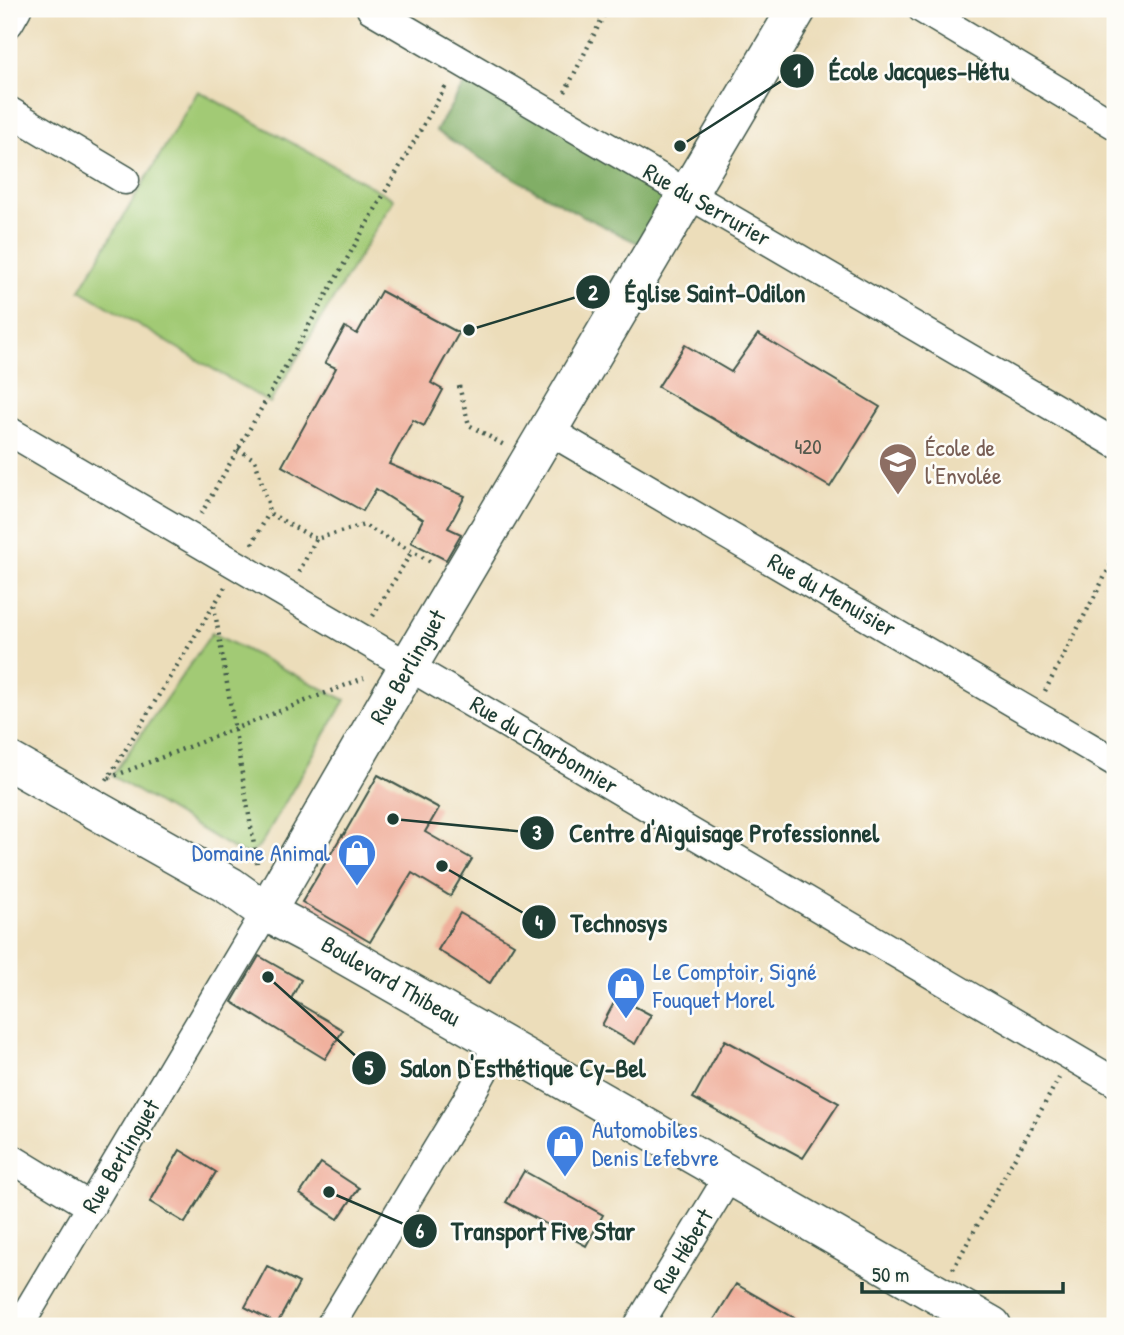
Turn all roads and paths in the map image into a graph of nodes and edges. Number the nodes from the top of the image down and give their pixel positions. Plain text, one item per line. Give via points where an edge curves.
1 (17, 9) edge
2 (371, 9) edge
3 (607, 9) edge
4 (797, 9) edge
5 (922, 9) edge
6 (9, 23) edge
7 (442, 91) dead end
8 (9, 111) edge
9 (553, 115) junction
10 (1115, 125) edge
11 (125, 180) dead end
12 (688, 194) junction
13 (459, 386) dead end
14 (548, 430) junction
15 (9, 431) edge
16 (496, 440) dead end
17 (1115, 443) edge
18 (238, 449) junction
19 (269, 513) junction
20 (259, 531) dead end
21 (188, 536) junction
22 (316, 539) junction
23 (412, 551) junction
24 (1115, 557) edge
25 (306, 558) dead end
26 (238, 565) junction
27 (436, 565) dead end
28 (214, 605) junction
29 (360, 637) junction
30 (409, 665) junction
31 (1033, 713) junction
32 (234, 729) junction
33 (9, 761) edge
34 (1115, 762) edge
35 (254, 846) dead end
36 (266, 912) junction
37 (499, 1043) junction
38 (1071, 1056) junction
39 (1115, 1082) edge
40 (9, 1157) edge
41 (729, 1176) junction
42 (91, 1207) junction
43 (947, 1315) edge
44 (19, 1326) edge
45 (330, 1326) edge
46 (638, 1326) edge
47 (992, 1326) edge

1 - 6 street
2 - 9 street, Rue du Serrurier
3 - 9 path
4 - 12 main road, Rue Berlinguet
5 - 10 street
7 - 18 path
8 - 11 street
9 - 12 street, Rue du Serrurier
12 - 14 main road, Rue Berlinguet
12 - 17 street, Rue du Serrurier
13 - 16 path via 469,425
14 - 30 main road, Rue Berlinguet
14 - 31 street, Rue du Menuisier
15 - 21 street, Rue du Charbonnier
18 - 19 path via 255,460
18 - 21 path
19 - 20 path
19 - 22 path
21 - 26 street, Rue du Charbonnier
22 - 23 path via 364,525
22 - 25 path
23 - 27 path
23 - 29 path
24 - 31 path
26 - 28 path
26 - 29 street, Rue du Charbonnier
28 - 32 path
28 - 32 path via 108,778
29 - 30 street, Rue du Charbonnier
30 - 32 path
30 - 36 main road, Rue Berlinguet
30 - 38 street, Rue du Charbonnier
31 - 34 street, Rue du Menuisier
32 - 35 path
33 - 36 main road, Boulevard Thibeau via 230,886
36 - 37 main road, Boulevard Thibeau
36 - 42 street, Rue Berlinguet
37 - 41 main road, Boulevard Thibeau
37 - 45 street
38 - 39 street, Rue du Charbonnier
38 - 43 path via 953,1270
40 - 42 street
41 - 43 main road, Boulevard Thibeau
41 - 46 street, Rue Hébert
42 - 44 street, Rue Berlinguet
43 - 47 main road, Boulevard Thibeau

